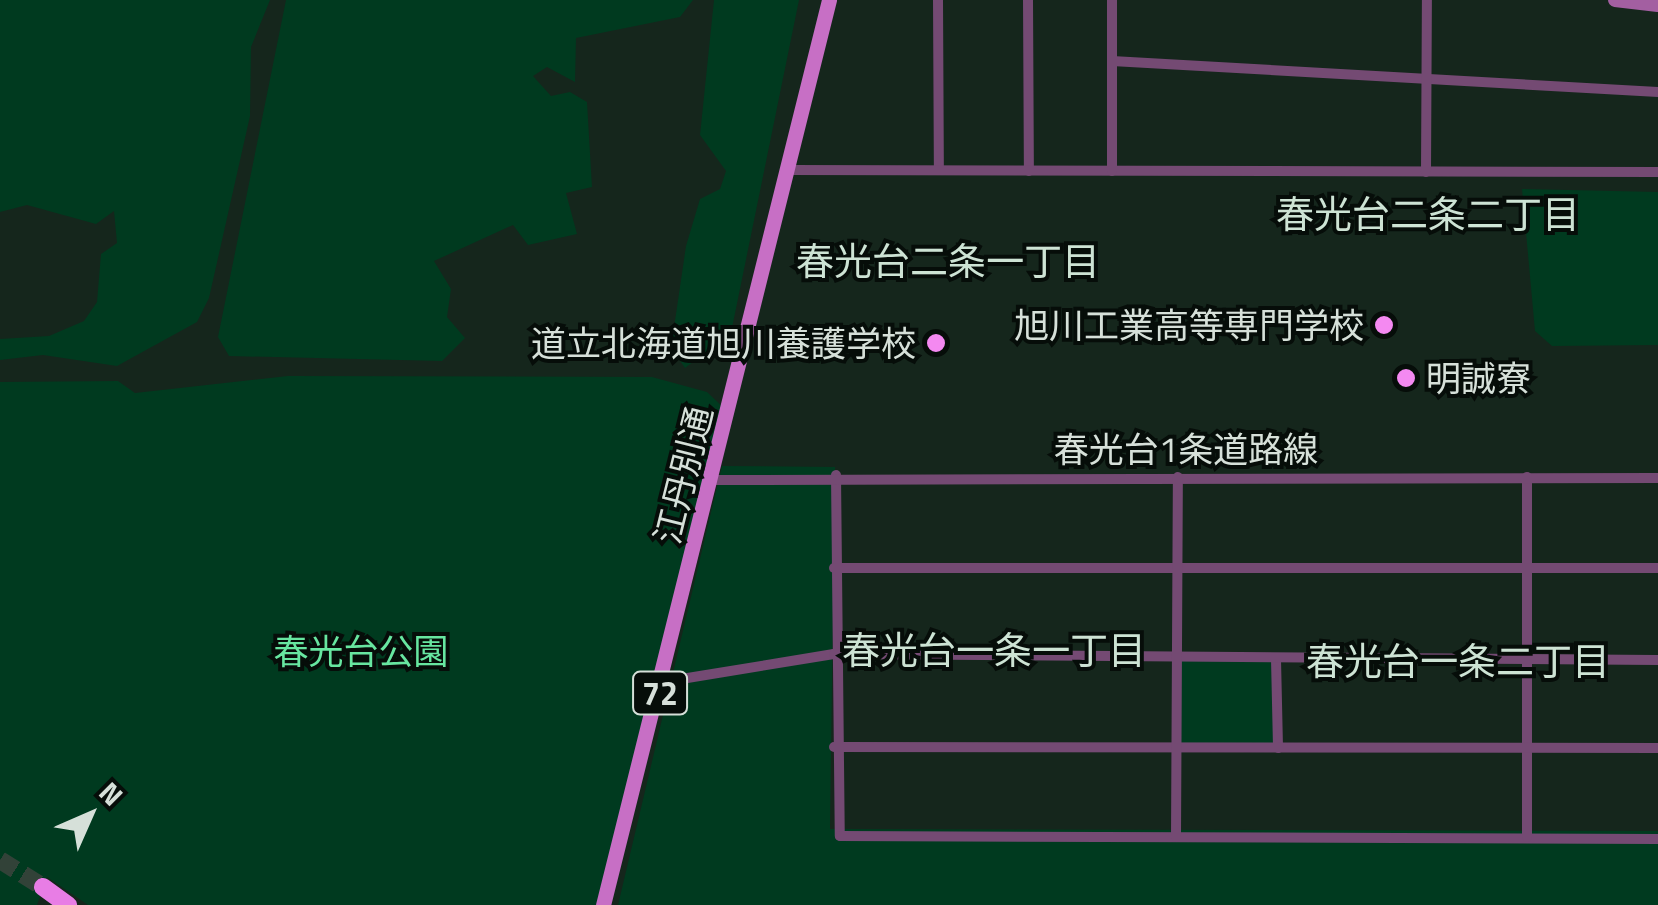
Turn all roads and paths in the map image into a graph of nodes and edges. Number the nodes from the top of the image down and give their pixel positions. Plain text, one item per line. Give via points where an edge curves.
1 (828, 0) edge
2 (938, 0) edge
3 (1028, 0) edge
4 (1112, 0) edge
5 (1427, 0) edge
6 (1615, 0) edge
7 (1658, 5) edge
8 (1112, 60) junction
9 (1426, 79) junction
10 (1658, 92) edge
11 (789, 170) junction
12 (940, 170) junction
13 (1029, 171) junction
14 (1112, 171) junction
15 (1426, 172) junction
16 (1658, 172) edge
17 (836, 475) junction
18 (1178, 477) junction
19 (1527, 478) junction
20 (1658, 478) edge
21 (713, 480) junction
22 (834, 568) junction
23 (1178, 568) junction
24 (1528, 568) junction
25 (1658, 568) edge
26 (834, 654) junction
27 (1176, 660) junction
28 (1276, 660) junction
29 (1527, 660) junction
30 (1658, 660) edge
31 (663, 682) junction
32 (834, 747) junction
33 (1177, 747) junction
34 (1278, 748) junction
35 (1526, 748) junction
36 (1658, 748) edge
37 (1176, 837) junction
38 (1527, 838) junction
39 (1658, 839) edge
40 (42, 888) tunnel mouth
41 (68, 905) edge
42 (603, 905) edge

1 - 11 main road, 江丹別通 / 72
2 - 12 street
3 - 13 street
4 - 8 street
5 - 9 street
6 - 7 street
8 - 9 street
8 - 14 street
9 - 10 street
9 - 15 street
11 - 12 street
11 - 21 main road, 江丹別通 / 72
12 - 13 street
13 - 14 street
14 - 15 street
15 - 16 street
17 - 18 street, 春光台1条道路線
17 - 21 street, 春光台1条道路線
17 - 22 street
18 - 19 street, 春光台1条道路線
18 - 23 street
19 - 20 street, 春光台1条道路線
19 - 24 street
21 - 31 main road, 江丹別通 / 72
22 - 23 street
22 - 26 street
23 - 24 street
23 - 27 street
24 - 25 street
24 - 29 street
26 - 27 street
26 - 31 street
26 - 32 street
27 - 28 street
27 - 33 street
28 - 29 street
28 - 34 street
29 - 30 street
29 - 35 street
31 - 42 main road, 江丹別通 / 72
32 - 33 street
32 - 37 street via 840,836
33 - 34 street
33 - 37 street
34 - 35 street
35 - 36 street
35 - 38 street
37 - 38 street
38 - 39 street
40 - 41 highway

